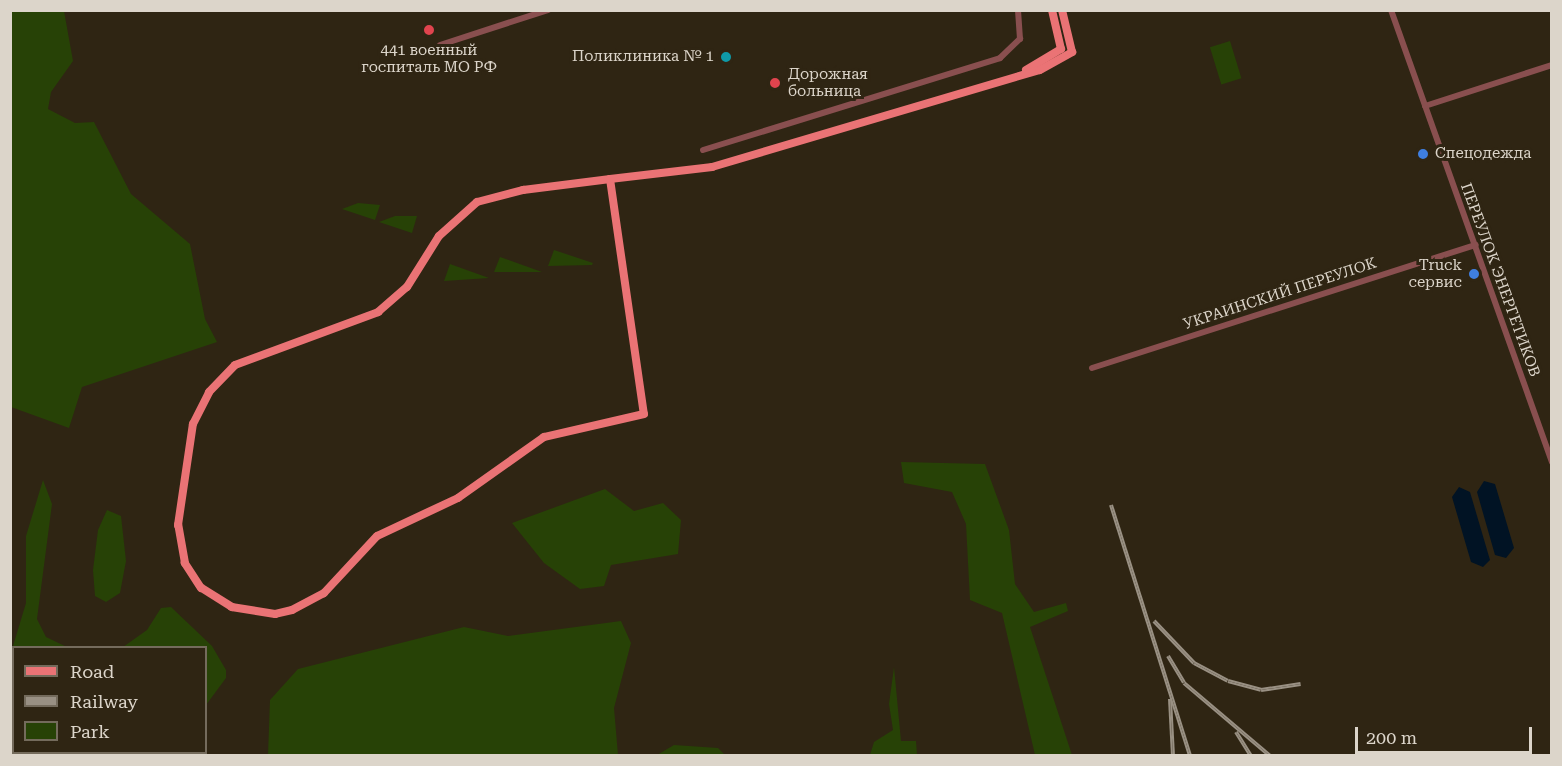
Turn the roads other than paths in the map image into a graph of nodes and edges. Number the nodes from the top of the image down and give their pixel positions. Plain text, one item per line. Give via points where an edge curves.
1 (548, 10) edge
2 (1018, 10) edge
3 (1052, 10) edge
4 (1062, 10) edge
5 (1392, 10) edge
6 (440, 45) dead end
7 (1551, 65) edge
8 (1024, 71) junction
9 (1425, 106) junction
10 (703, 150) dead end
11 (609, 178) junction
12 (1476, 245) junction
13 (1092, 368) dead end
14 (1551, 462) edge

1 - 6 street
2 - 10 street via 1020,39 1000,58
3 - 8 main road via 1061,49
4 - 8 main road via 1072,52 1040,70
5 - 9 street, ПЕРЕУЛОК ЭНЕРГЕТИКОВ
7 - 9 street
8 - 11 main road via 712,166
9 - 12 street, ПЕРЕУЛОК ЭНЕРГЕТИКОВ
11 - 11 main road via 644,414 544,437 458,498 377,536 324,593 292,610 253,612 201,588 182,557 178,525 193,424 219,379 235,365 378,312 407,287 439,236 477,202
12 - 13 street, УКРАИНСКИЙ ПЕРЕУЛОК
12 - 14 street, ПЕРЕУЛОК ЭНЕРГЕТИКОВ

